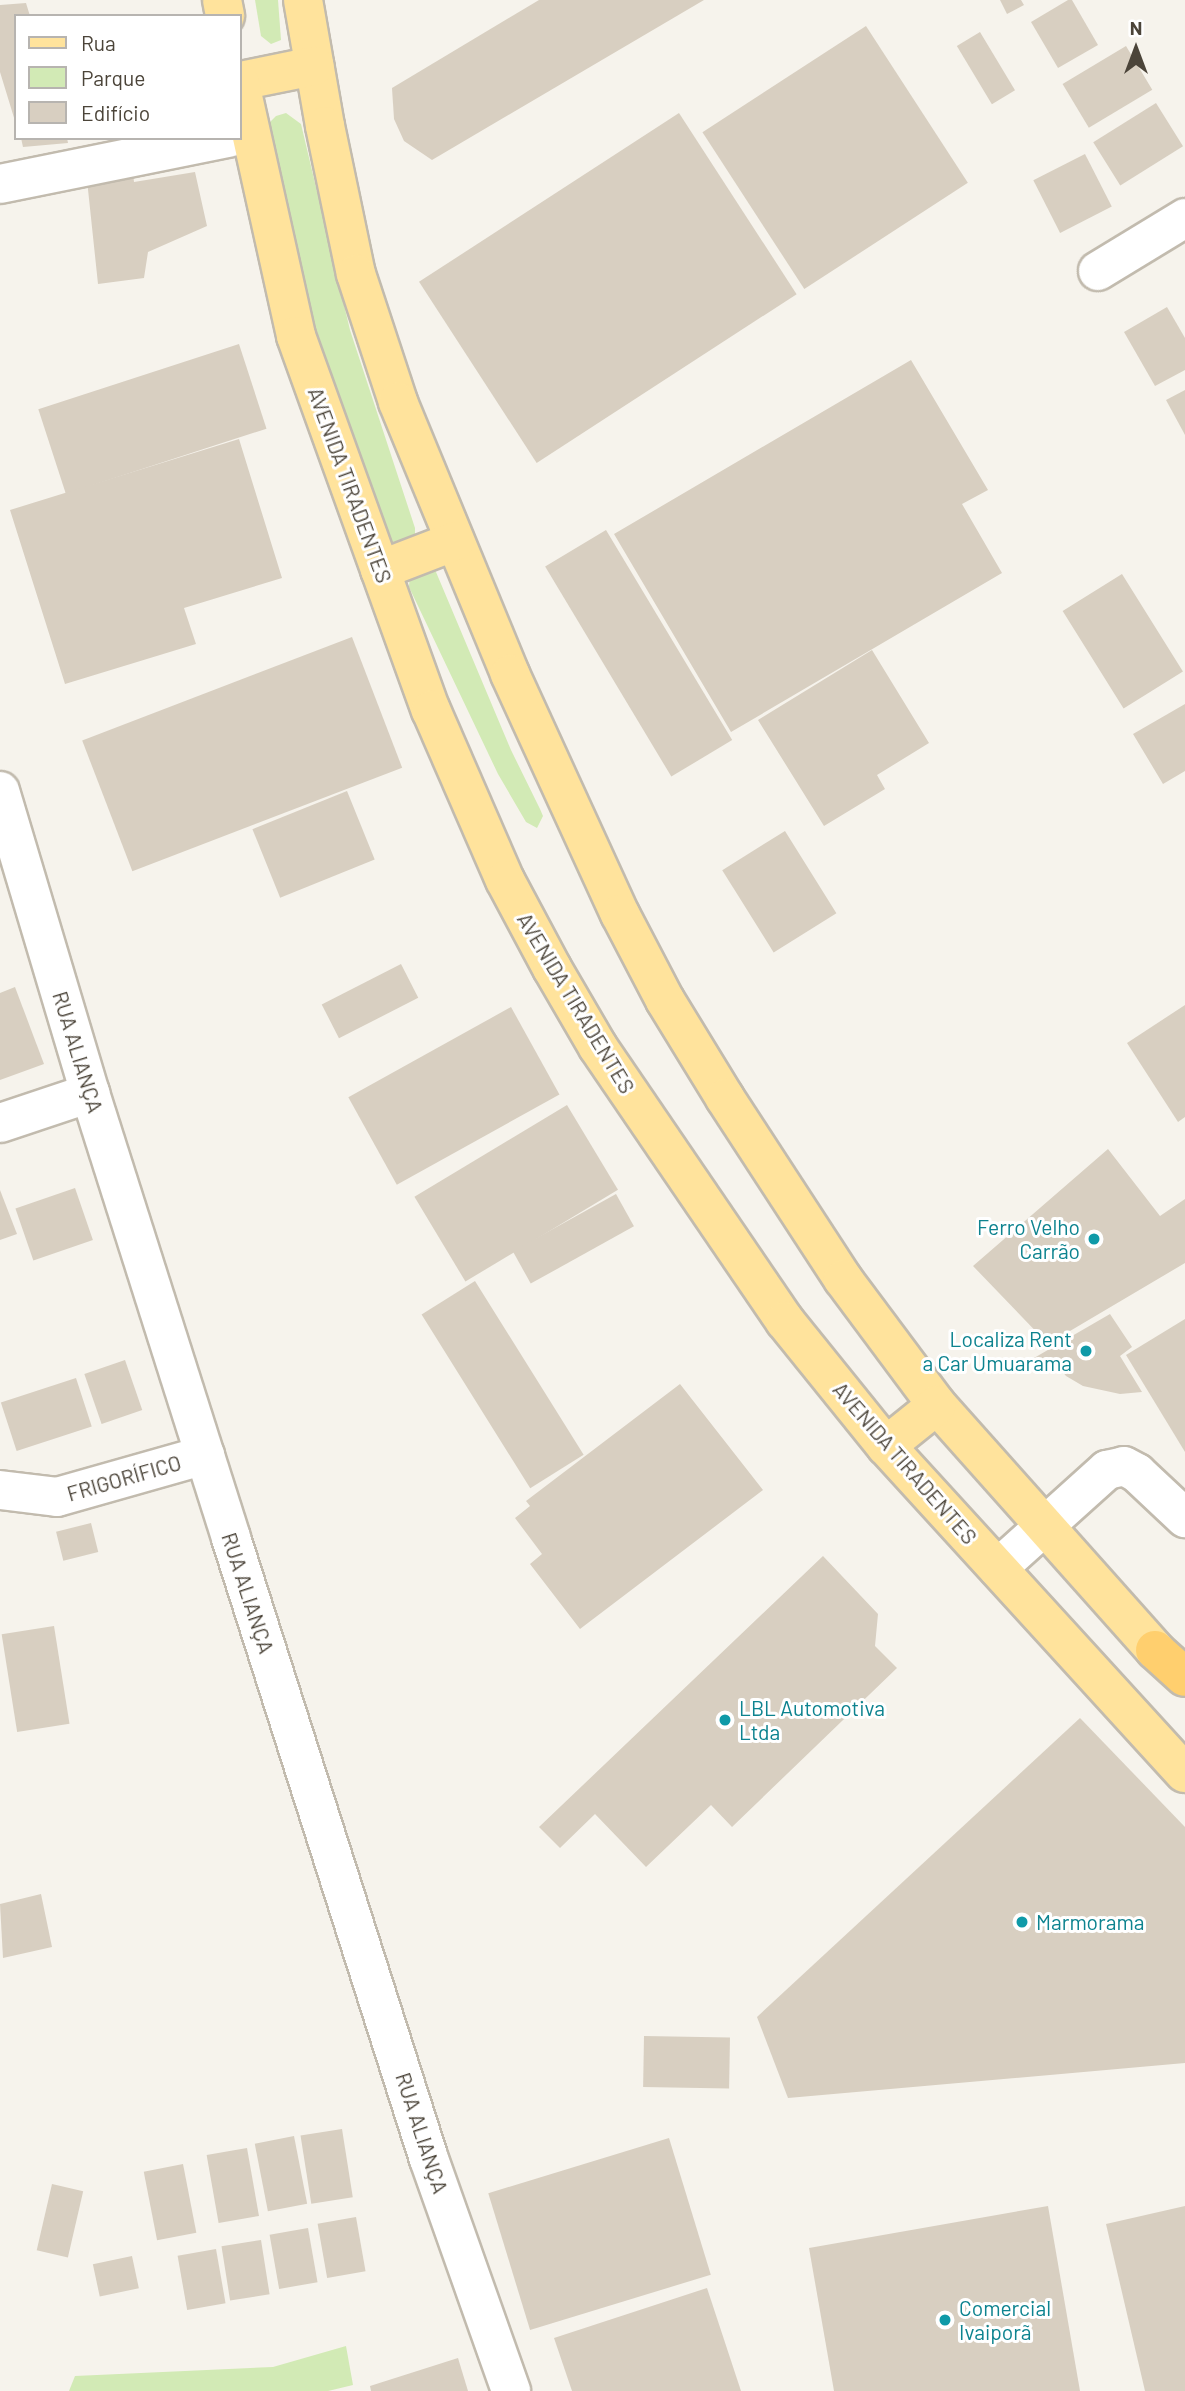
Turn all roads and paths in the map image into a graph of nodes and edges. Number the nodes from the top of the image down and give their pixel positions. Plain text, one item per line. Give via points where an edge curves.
1 (303, 0) edge
2 (314, 66) junction
3 (242, 82) edge
4 (220, 140) edge
5 (241, 140) edge
6 (0, 184) edge
7 (1185, 218) edge
8 (1098, 271) dead end
9 (455, 541) junction
10 (380, 570) junction
11 (4, 812) edge
12 (90, 1093) junction
13 (0, 1124) edge
14 (937, 1405) junction
15 (886, 1446) junction
16 (205, 1455) junction
17 (0, 1490) edge
18 (1185, 1518) edge
19 (1045, 1526) junction
20 (998, 1568) junction
21 (1170, 1661) edge
22 (1185, 1677) edge
23 (1185, 1773) edge
24 (511, 2391) edge

1 - 2 main road
2 - 3 main road
2 - 9 main road via 356,274 398,402
4 - 6 street
5 - 10 main road, AVENIDA TIRADENTES via 296,336
7 - 8 street
9 - 10 main road
9 - 14 main road via 583,838 665,1000 843,1279
10 - 15 main road, AVENIDA TIRADENTES via 431,710 505,880 598,1047 785,1321
11 - 12 street, RUA ALIANÇA
12 - 13 street
12 - 16 street, RUA ALIANÇA
14 - 15 main road
14 - 19 main road
15 - 20 main road, AVENIDA TIRADENTES
16 - 17 street, FRIGORÍFICO via 57,1497
16 - 24 street, RUA ALIANÇA via 429,2159
18 - 19 street via 1124,1466 1107,1470
19 - 20 street
19 - 21 main road
20 - 23 main road, AVENIDA TIRADENTES
21 - 22 highway

